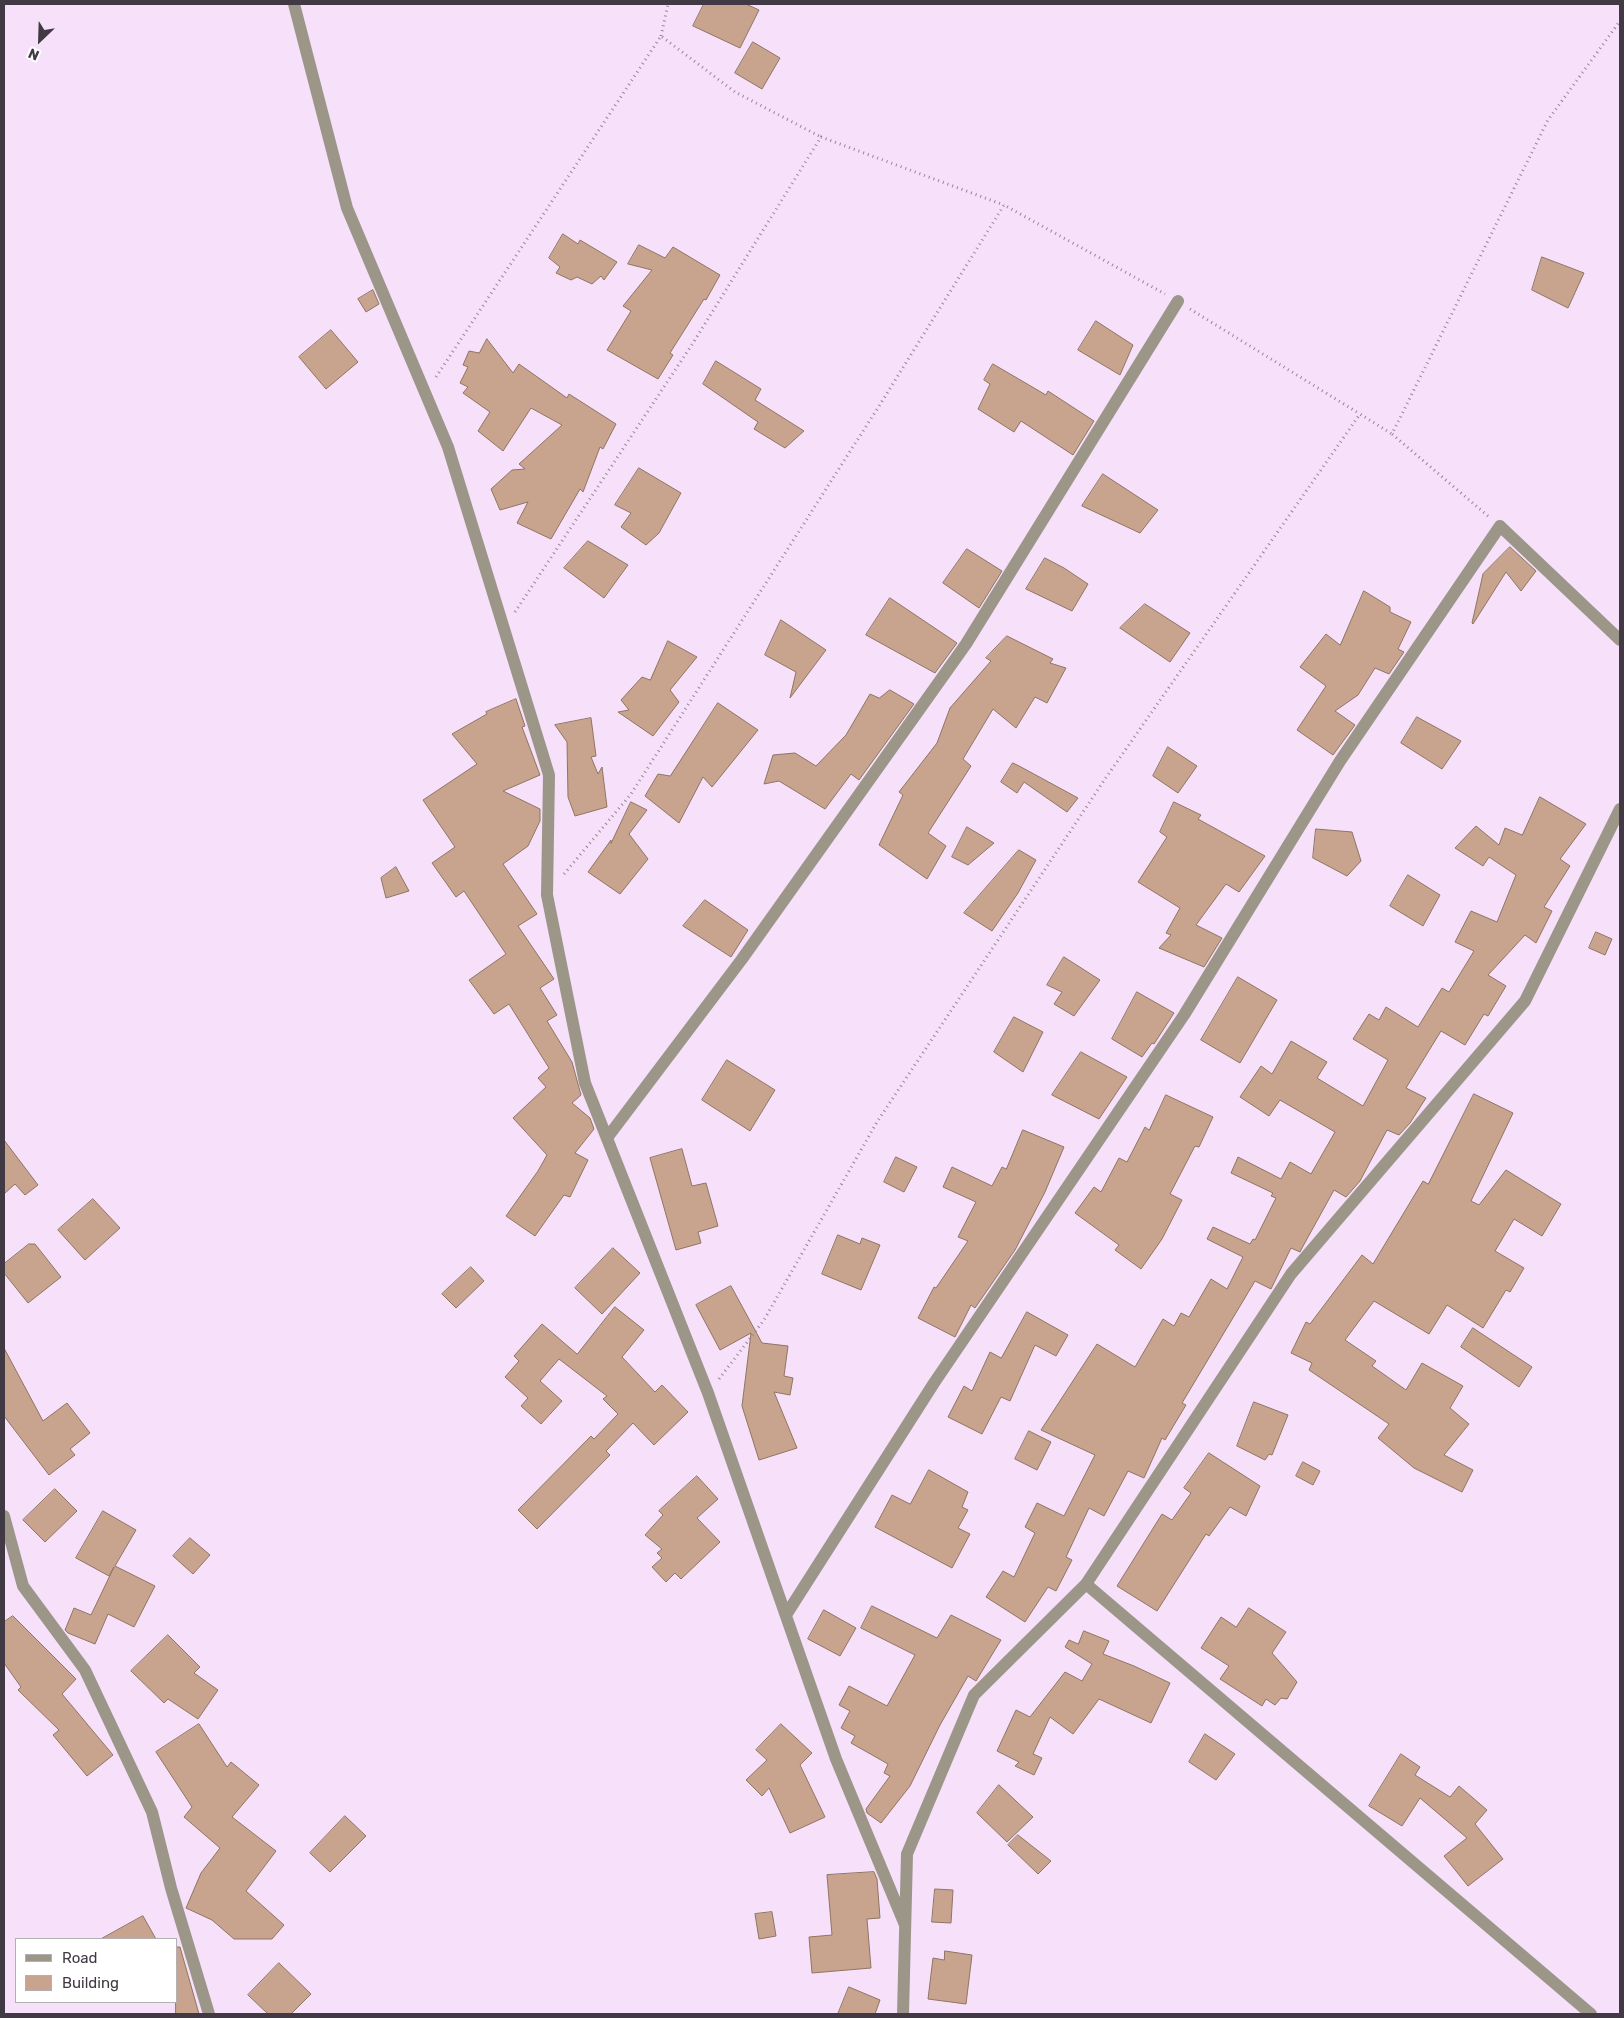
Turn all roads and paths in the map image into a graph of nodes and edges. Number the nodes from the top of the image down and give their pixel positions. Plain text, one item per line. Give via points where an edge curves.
1 (294, 4) edge
2 (668, 4) edge
3 (1620, 21) edge
4 (661, 36) junction
5 (821, 137) junction
6 (1004, 205) junction
7 (1178, 301) junction
8 (425, 393) junction
9 (1360, 414) junction
10 (1392, 434) junction
11 (1500, 526) junction
12 (503, 630) junction
13 (1620, 640) edge
14 (1620, 808) edge
15 (546, 895) junction
16 (607, 1138) junction
17 (708, 1393) junction
18 (4, 1516) edge
19 (1086, 1584) junction
20 (786, 1615) junction
21 (905, 1925) junction
22 (209, 2014) edge
23 (903, 2014) edge
24 (1591, 2014) edge

1 - 8 street via 347,208
2 - 4 path
3 - 10 path via 1548,120
4 - 5 path via 735,92
4 - 8 path
5 - 6 path
5 - 12 path via 693,343
6 - 7 path
6 - 15 path via 631,794
7 - 9 path
7 - 16 street via 964,647 742,959
8 - 12 street via 448,447
9 - 10 path
9 - 17 path via 1104,779 877,1122 764,1320
10 - 11 path
11 - 13 street
11 - 20 street via 1340,761 1184,1015 934,1383
12 - 15 street via 549,774
14 - 19 street via 1525,1001 1291,1274
15 - 16 street via 585,1083
16 - 17 street
17 - 20 street
18 - 22 street via 22,1586 85,1670 152,1812
19 - 21 street via 974,1695 907,1854
19 - 24 street
20 - 21 street via 836,1759
21 - 23 street

